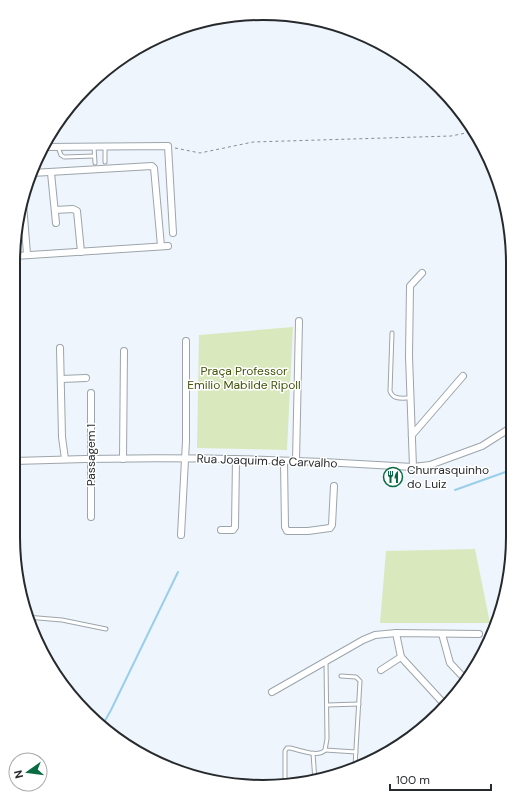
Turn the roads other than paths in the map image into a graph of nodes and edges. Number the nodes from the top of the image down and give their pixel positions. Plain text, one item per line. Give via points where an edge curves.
1 (50, 147) edge
2 (58, 147) junction
3 (94, 147) junction
4 (105, 148) junction
5 (106, 162) joint
6 (95, 163) junction
7 (106, 168) junction
8 (37, 173) edge
9 (51, 173) junction
10 (55, 210) junction
11 (24, 220) edge
12 (56, 223) dead end
13 (173, 233) dead end
14 (161, 246) junction
15 (168, 246) dead end
16 (81, 252) junction
17 (27, 254) junction
18 (20, 255) edge
19 (422, 273) dead end
20 (299, 321) dead end
21 (392, 333) dead end
22 (186, 341) dead end
23 (60, 348) dead end
24 (124, 350) dead end
25 (463, 376) dead end
26 (61, 378) junction
27 (86, 378) dead end
28 (91, 393) dead end
29 (410, 398) junction
30 (506, 431) edge
31 (412, 435) junction
32 (185, 458) junction
33 (65, 459) junction
34 (123, 459) junction
35 (236, 459) junction
36 (90, 460) junction
37 (20, 461) edge
38 (284, 461) junction
39 (296, 461) junction
40 (412, 467) junction
41 (334, 486) dead end
42 (91, 517) dead end
43 (221, 530) dead end
44 (181, 535) dead end
45 (34, 618) edge
46 (106, 629) dead end
47 (396, 633) junction
48 (442, 634) junction
49 (479, 634) dead end
50 (401, 657) junction
51 (326, 661) junction
52 (381, 670) dead end
53 (341, 676) dead end
54 (462, 676) edge
55 (272, 692) dead end
56 (442, 702) edge
57 (359, 704) junction
58 (327, 705) junction
59 (326, 750) junction
60 (356, 752) junction
61 (313, 753) junction
62 (355, 762) edge
63 (315, 774) edge
64 (285, 779) edge

1 - 2 street
2 - 3 street
2 - 6 lane via 64,158
3 - 4 street
3 - 6 lane
4 - 5 lane
4 - 13 street via 168,146
5 - 7 street
6 - 7 street
6 - 9 street
7 - 14 street via 150,165 153,167
8 - 9 street
9 - 10 street
10 - 12 street
10 - 16 street via 77,211
11 - 17 street
14 - 15 street
14 - 16 street
16 - 17 street
17 - 18 street
19 - 29 street via 410,286
20 - 39 street
21 - 29 lane via 391,395
22 - 32 street
23 - 26 street
24 - 34 street
25 - 31 street
26 - 27 street
26 - 33 street
28 - 36 street, Passagem 1
29 - 31 street
30 - 40 street, Rua Joaquim de Carvalho via 482,446 430,465
31 - 40 street
32 - 34 street, Rua Joaquim de Carvalho
32 - 35 street, Rua Joaquim de Carvalho
32 - 44 street
33 - 36 street, Rua Joaquim de Carvalho
33 - 37 street, Rua Joaquim de Carvalho
34 - 36 street, Rua Joaquim de Carvalho
35 - 38 street, Rua Joaquim de Carvalho
35 - 43 street via 235,526 233,530
36 - 42 street, Passagem 1
38 - 39 street, Rua Joaquim de Carvalho
38 - 41 street via 287,531 308,532 330,528
39 - 40 street, Rua Joaquim de Carvalho
45 - 46 lane via 62,620
47 - 48 street
47 - 50 street
47 - 51 street via 369,637
48 - 49 street
48 - 54 street via 450,664
50 - 52 street
50 - 56 street
51 - 55 street
51 - 58 lane
53 - 57 lane via 359,679
57 - 58 lane
57 - 60 lane
58 - 59 lane
59 - 60 lane
59 - 61 lane
60 - 62 lane
61 - 63 lane
61 - 64 lane via 287,748

